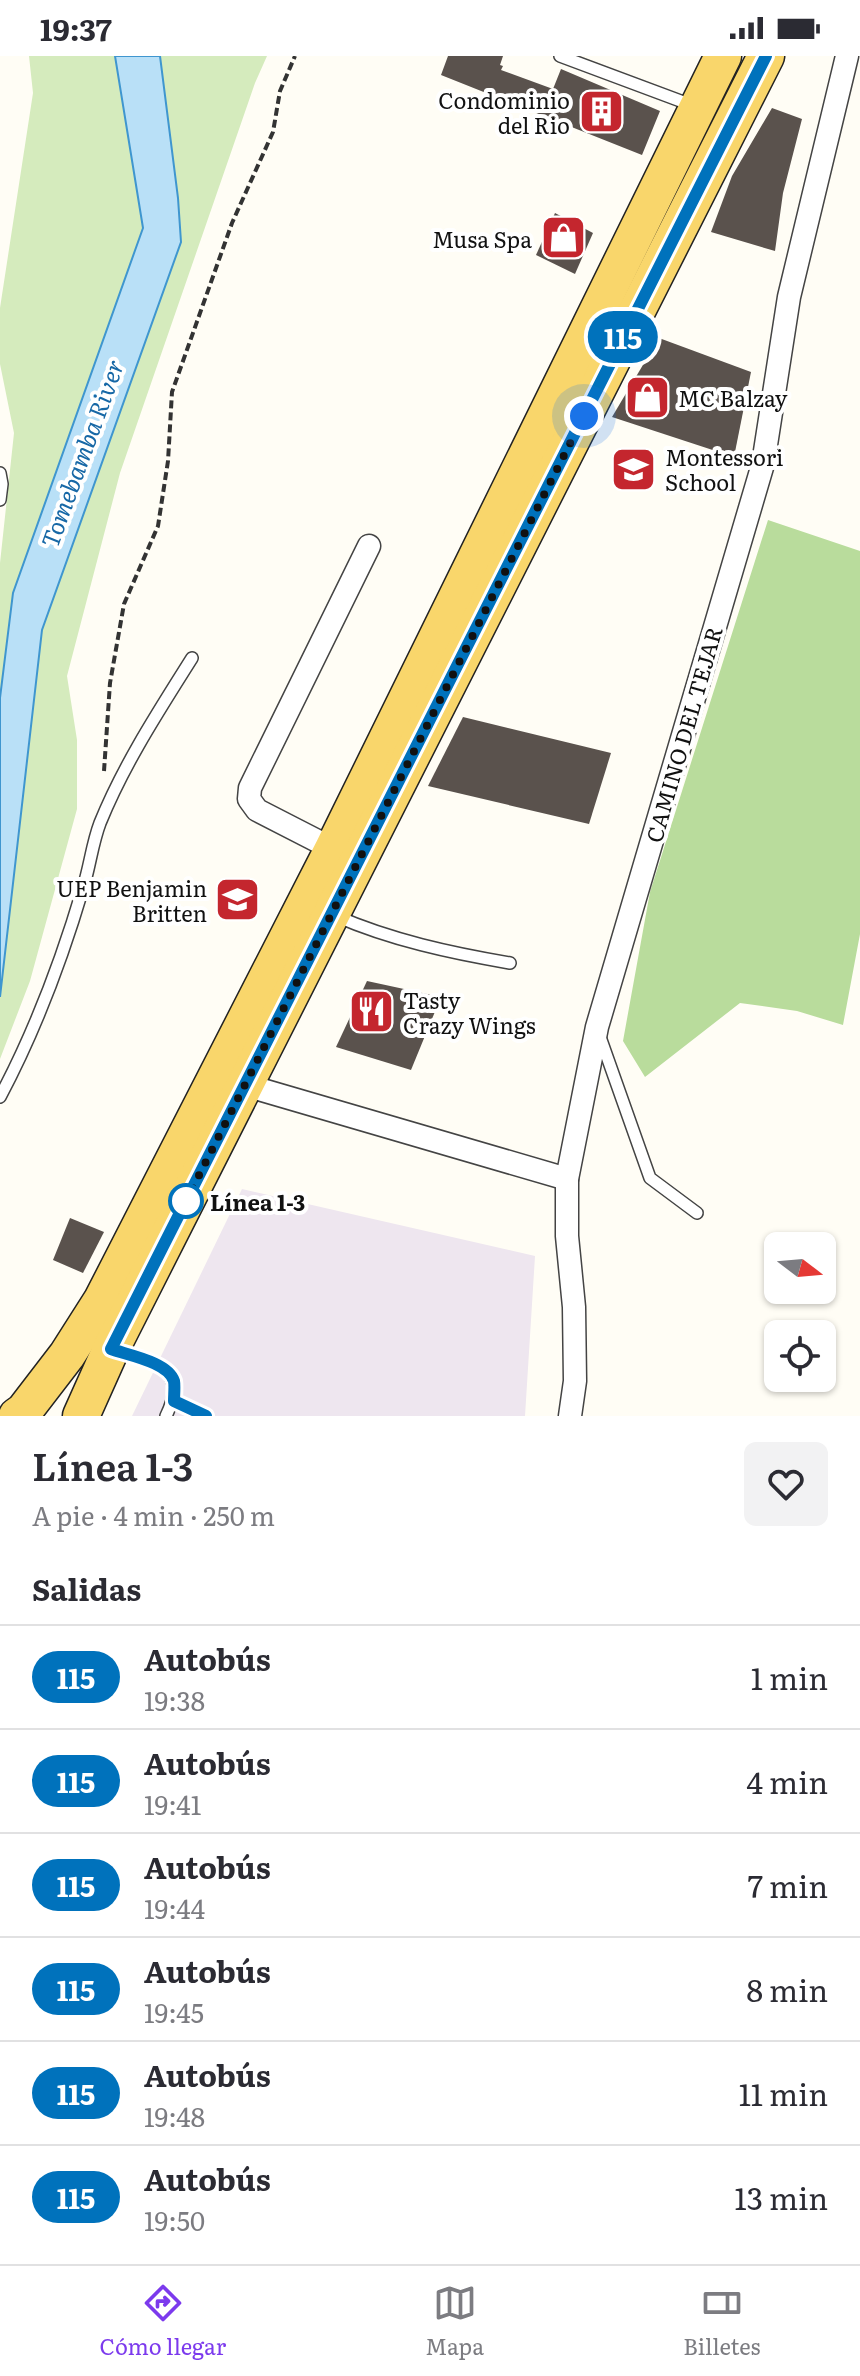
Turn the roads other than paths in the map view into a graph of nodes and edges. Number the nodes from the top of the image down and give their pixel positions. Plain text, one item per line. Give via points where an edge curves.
1 (560, 56) edge
2 (723, 56) edge
3 (766, 56) edge
4 (847, 56) edge
5 (698, 107) junction
6 (0, 473) edge
7 (0, 500) edge
8 (369, 546) dead end
9 (192, 658) dead end
10 (333, 849) junction
11 (332, 914) junction
12 (510, 963) dead end
13 (597, 1027) junction
14 (245, 1085) junction
15 (0, 1097) edge
16 (567, 1179) junction
17 (697, 1213) dead end
18 (111, 1349) junction
19 (174, 1401) junction
20 (17, 1416) edge
21 (81, 1416) edge
22 (166, 1416) edge
23 (206, 1416) edge
24 (570, 1416) edge

1 - 5 lane
2 - 5 main road
3 - 11 main road
4 - 13 street, CAMINO DEL TEJAR via 789,297 763,464
5 - 10 main road
6 - 7 lane
8 - 10 street via 250,788 249,799 257,810
9 - 15 lane via 131,755 106,811 52,983
10 - 20 main road via 102,1300 67,1355
11 - 12 lane via 442,951
11 - 14 main road
13 - 16 street, CAMINO DEL TEJAR
13 - 17 lane via 650,1178
14 - 16 street
14 - 18 main road
16 - 24 street, CAMINO DEL TEJAR via 575,1381
18 - 19 lane via 166,1369 174,1380
18 - 21 main road
19 - 22 lane
19 - 23 lane

